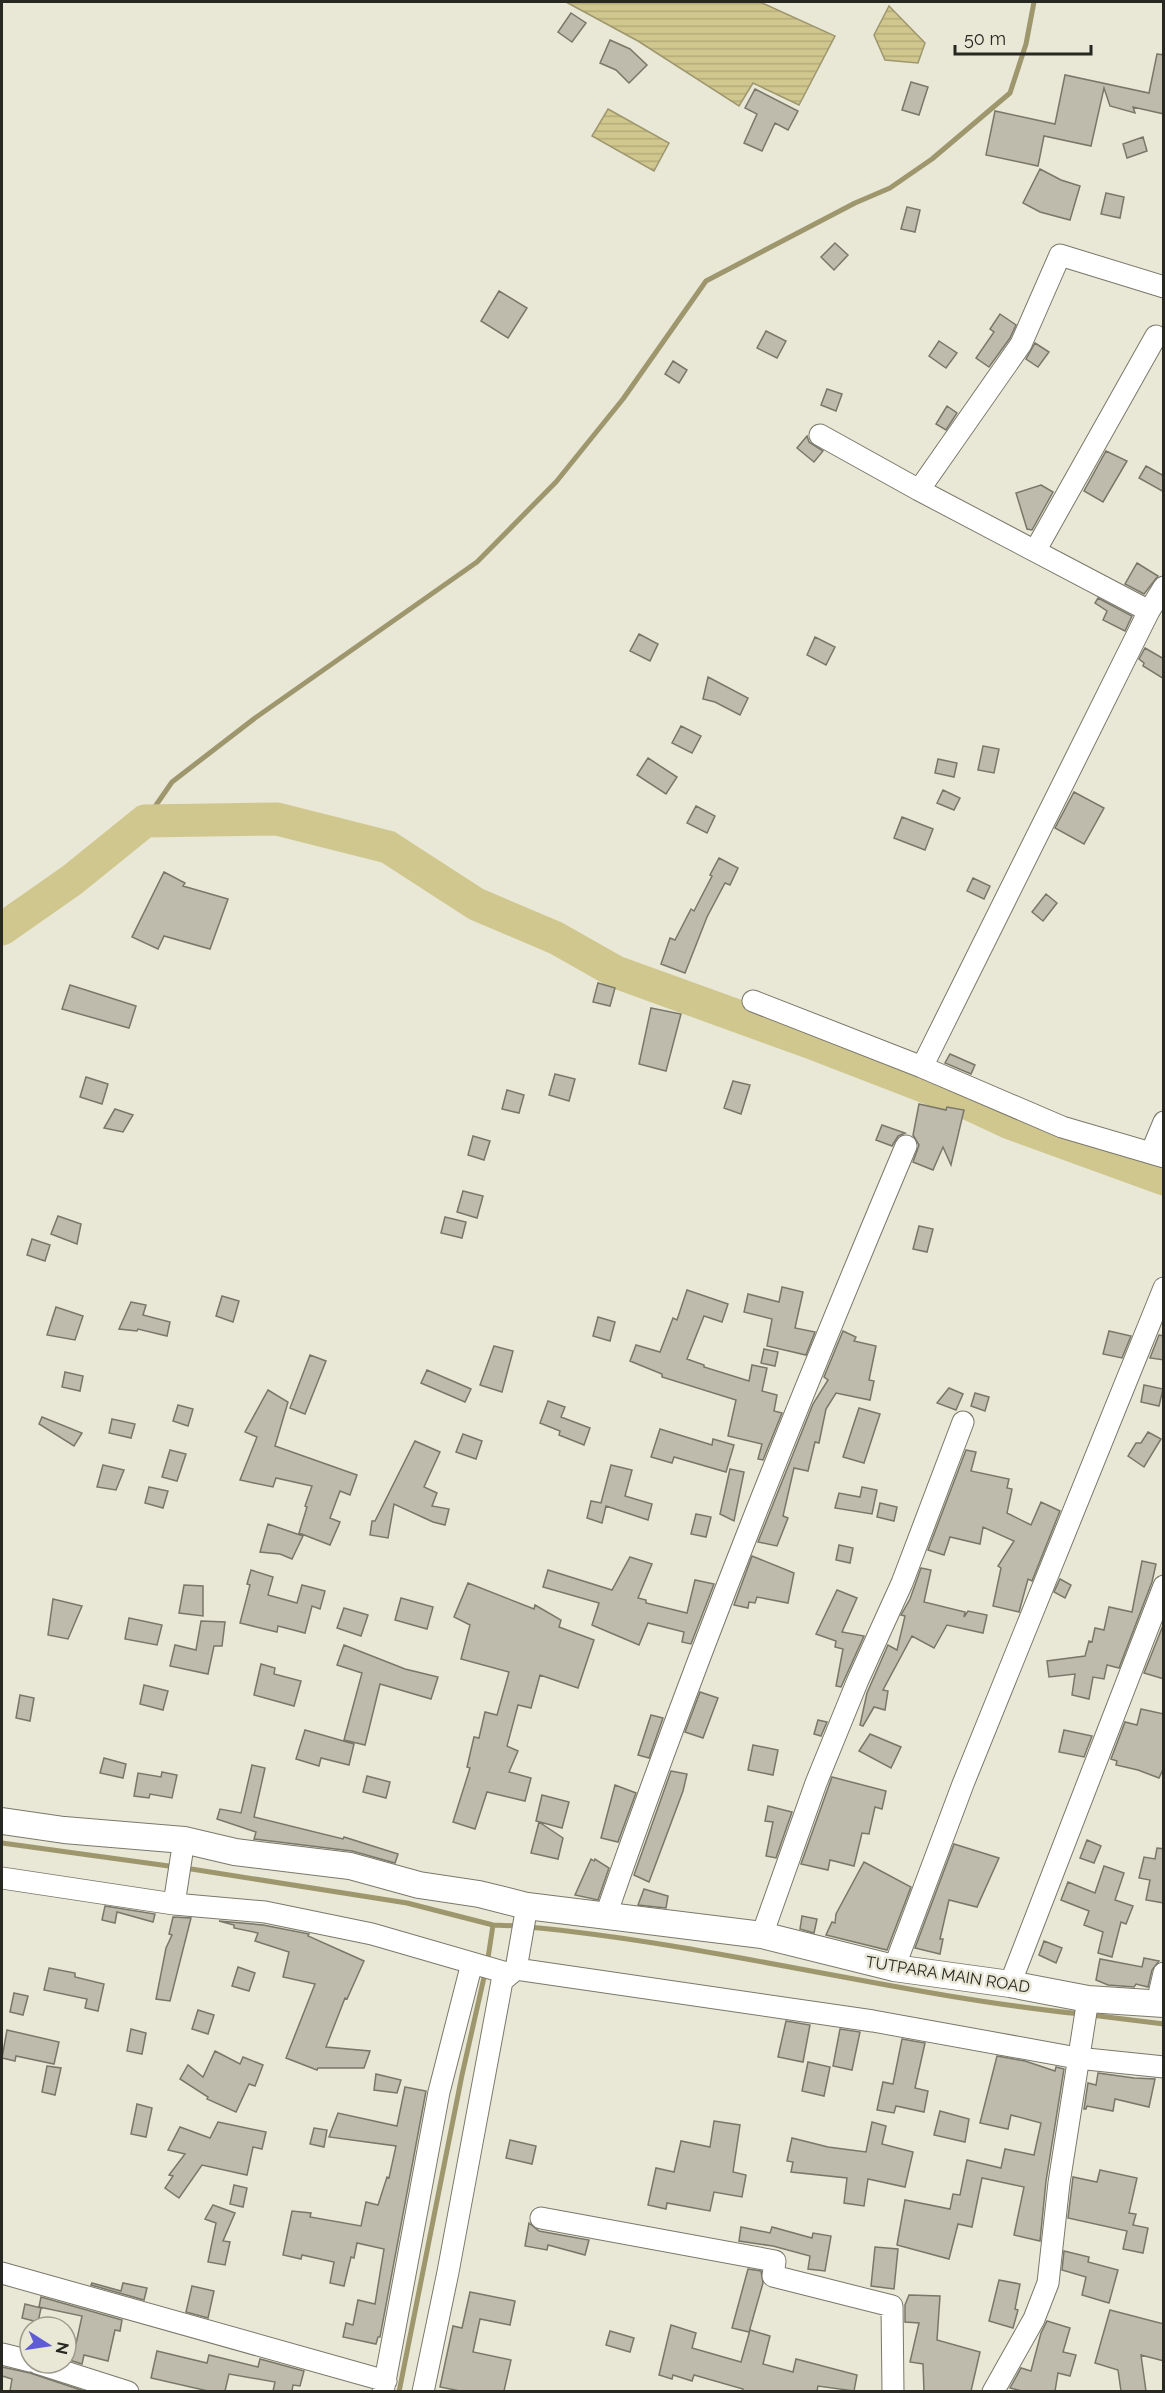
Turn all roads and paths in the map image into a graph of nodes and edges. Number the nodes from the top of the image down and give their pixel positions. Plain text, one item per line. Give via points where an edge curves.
1 (1164, 287) edge
2 (1156, 336) dead end
3 (820, 435) dead end
4 (919, 490) junction
5 (1035, 551) junction
6 (1164, 587) edge
7 (1149, 611) junction
8 (753, 1001) dead end
9 (922, 1067) junction
10 (1164, 1122) edge
11 (906, 1146) dead end
12 (1157, 1155) edge
13 (1164, 1288) edge
14 (963, 1422) dead end
15 (1164, 1586) edge
16 (2, 1821) edge
17 (184, 1840) junction
18 (2, 1878) edge
19 (174, 1904) junction
20 (527, 1906) junction
21 (606, 1915) junction
22 (762, 1935) junction
23 (472, 1963) junction
24 (894, 1968) junction
25 (513, 1972) junction
26 (1164, 1973) edge
27 (1010, 1984) junction
28 (1088, 1999) junction
29 (1160, 2004) edge
30 (1077, 2058) junction
31 (1164, 2067) edge
32 (541, 2218) dead end
33 (2, 2273) edge
34 (2, 2355) edge
35 (18, 2358) edge
36 (76, 2375) edge
37 (385, 2386) edge
38 (128, 2391) edge
39 (423, 2391) edge
40 (893, 2391) edge
41 (993, 2391) edge

1 - 4 street via 1060,255 1021,344
2 - 5 street
3 - 4 street
4 - 5 street
5 - 7 street
6 - 7 street
7 - 9 street
8 - 9 street
9 - 12 street via 1062,1127
10 - 12 street
11 - 21 street via 733,1569 654,1774
13 - 24 street via 963,1784
14 - 22 street via 902,1583 816,1783
15 - 27 street
16 - 17 street, TUTPARA MAIN ROAD
17 - 19 street
17 - 20 street, TUTPARA MAIN ROAD via 235,1852 350,1866 419,1885
18 - 19 street
19 - 23 street via 265,1912 372,1934
20 - 21 street, TUTPARA MAIN ROAD
20 - 25 street
21 - 22 street, TUTPARA MAIN ROAD
22 - 24 street, TUTPARA MAIN ROAD
23 - 25 street
23 - 37 street via 439,2092
24 - 27 street, TUTPARA MAIN ROAD
25 - 30 street via 873,2021
25 - 39 street via 502,1981
26 - 29 street
27 - 28 street, TUTPARA MAIN ROAD
28 - 29 street, TUTPARA MAIN ROAD
28 - 30 street
30 - 31 street
30 - 41 street via 1048,2283 1034,2319
32 - 40 street via 775,2261 773,2276 892,2306
33 - 37 street
34 - 35 street
36 - 38 street

